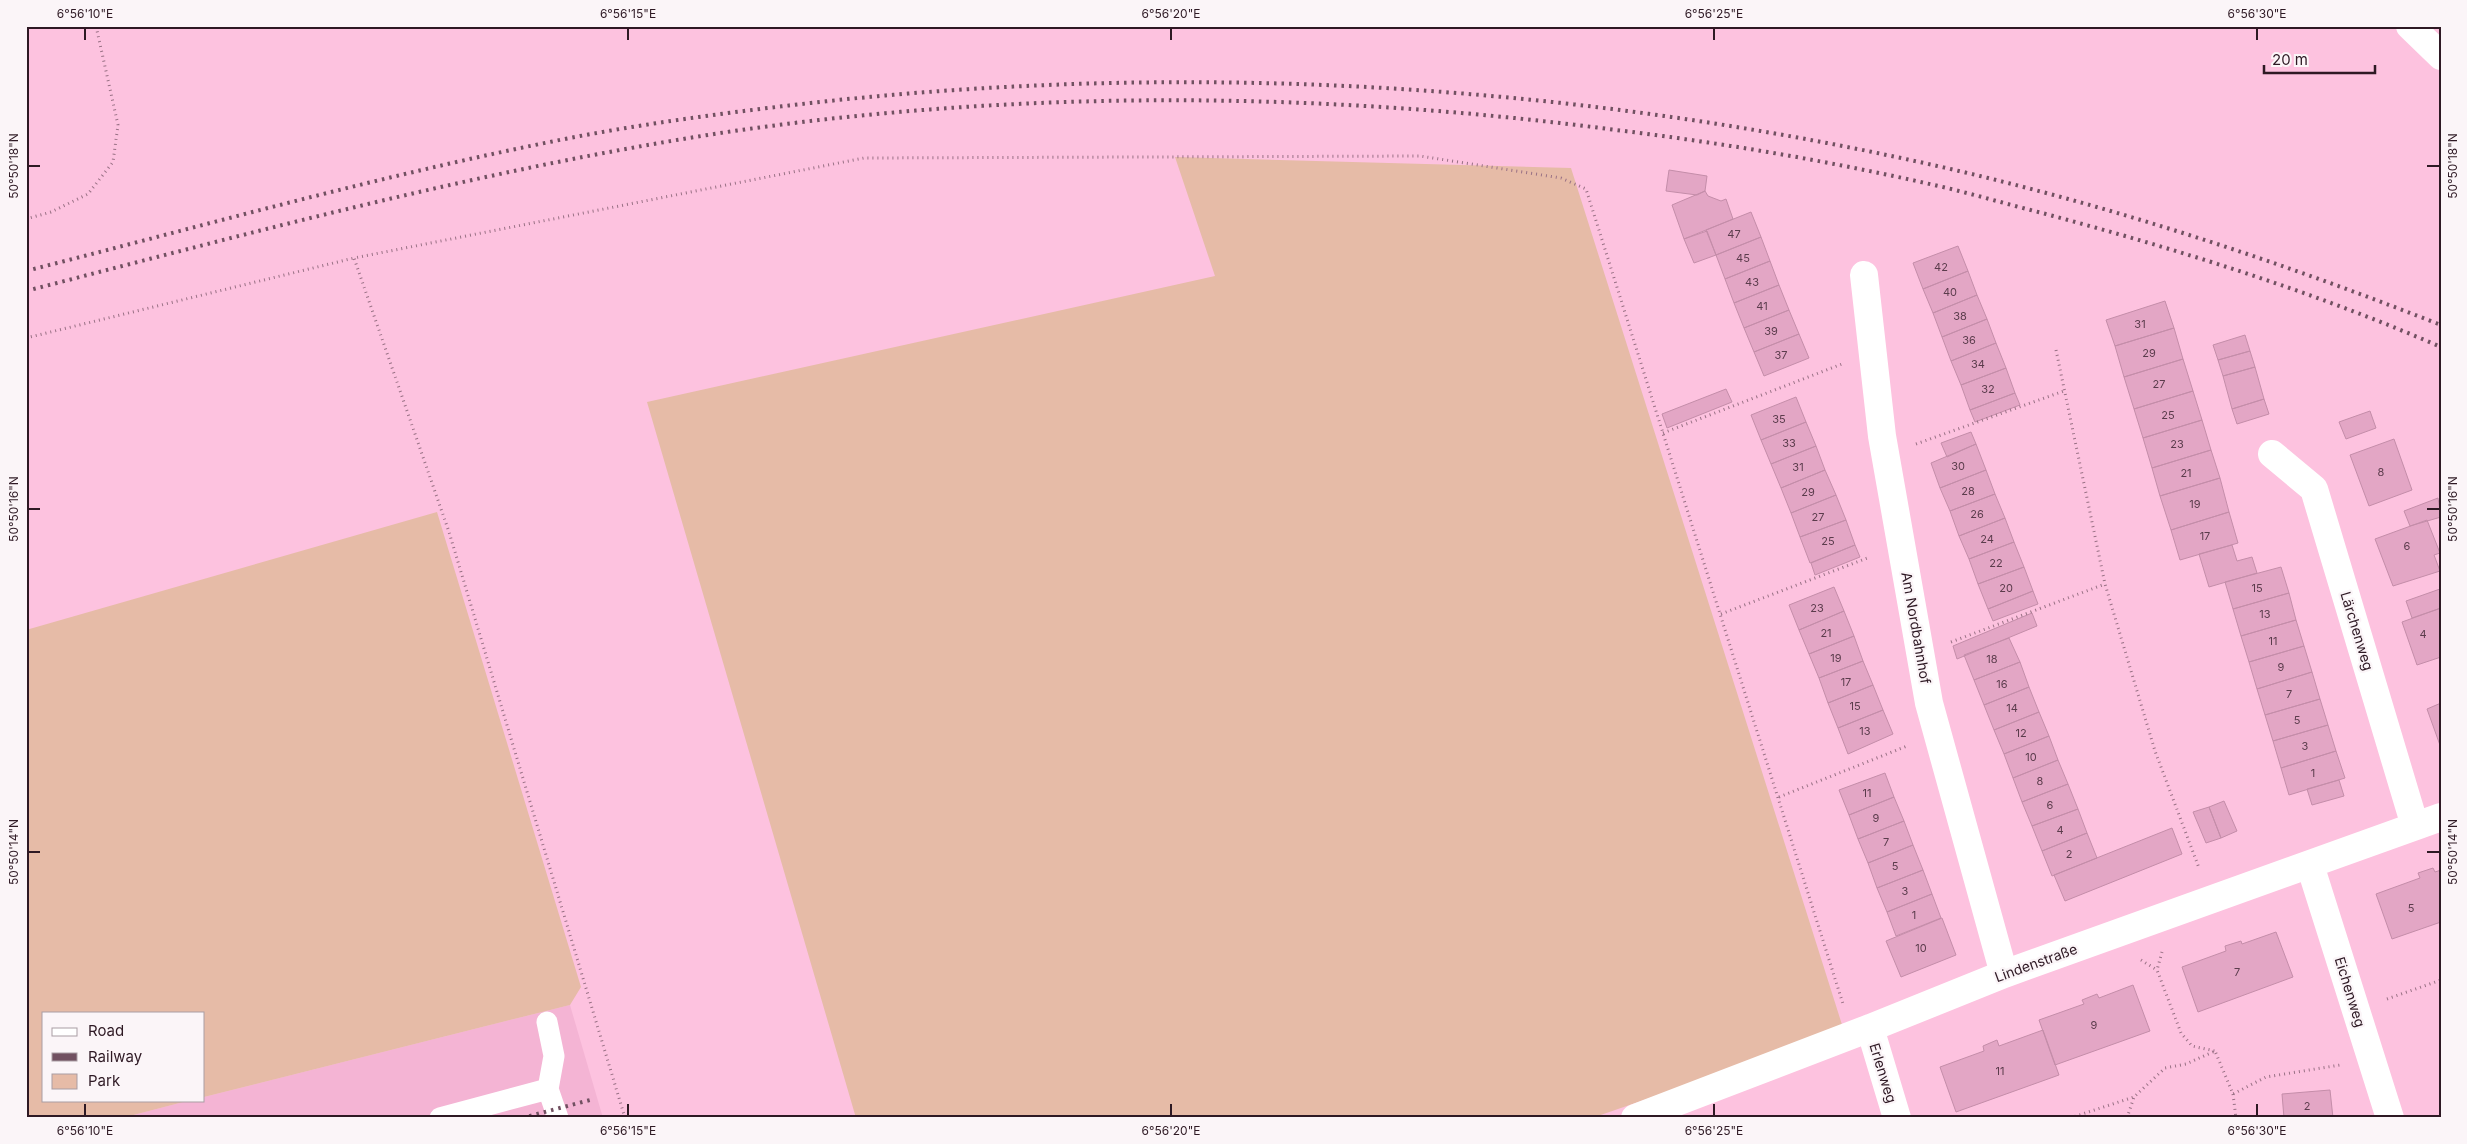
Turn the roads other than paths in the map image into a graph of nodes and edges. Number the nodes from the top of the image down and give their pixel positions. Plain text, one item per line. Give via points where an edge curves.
1 (2410, 26) edge
2 (2441, 56) edge
3 (1864, 275) dead end
4 (2272, 454) dead end
5 (2441, 817) edge
6 (2415, 826) junction
7 (2310, 865) junction
8 (2004, 974) junction
9 (547, 1022) dead end
10 (1861, 1031) junction
11 (548, 1090) junction
12 (440, 1118) edge
13 (558, 1118) edge
14 (1635, 1118) edge
15 (1897, 1118) edge
16 (2390, 1118) edge

1 - 2 street
3 - 8 street, Am Nordbahnhof via 1886,455 1929,703
4 - 6 street, Lärchenweg via 2314,489
5 - 6 street, Lindenstraße
6 - 7 street, Lindenstraße
7 - 8 street, Lindenstraße
7 - 16 street, Eichenweg
8 - 10 street, Lindenstraße
9 - 11 lane via 554,1056
10 - 14 street, Lindenstraße
10 - 15 street, Erlenweg
11 - 12 lane
11 - 13 lane

